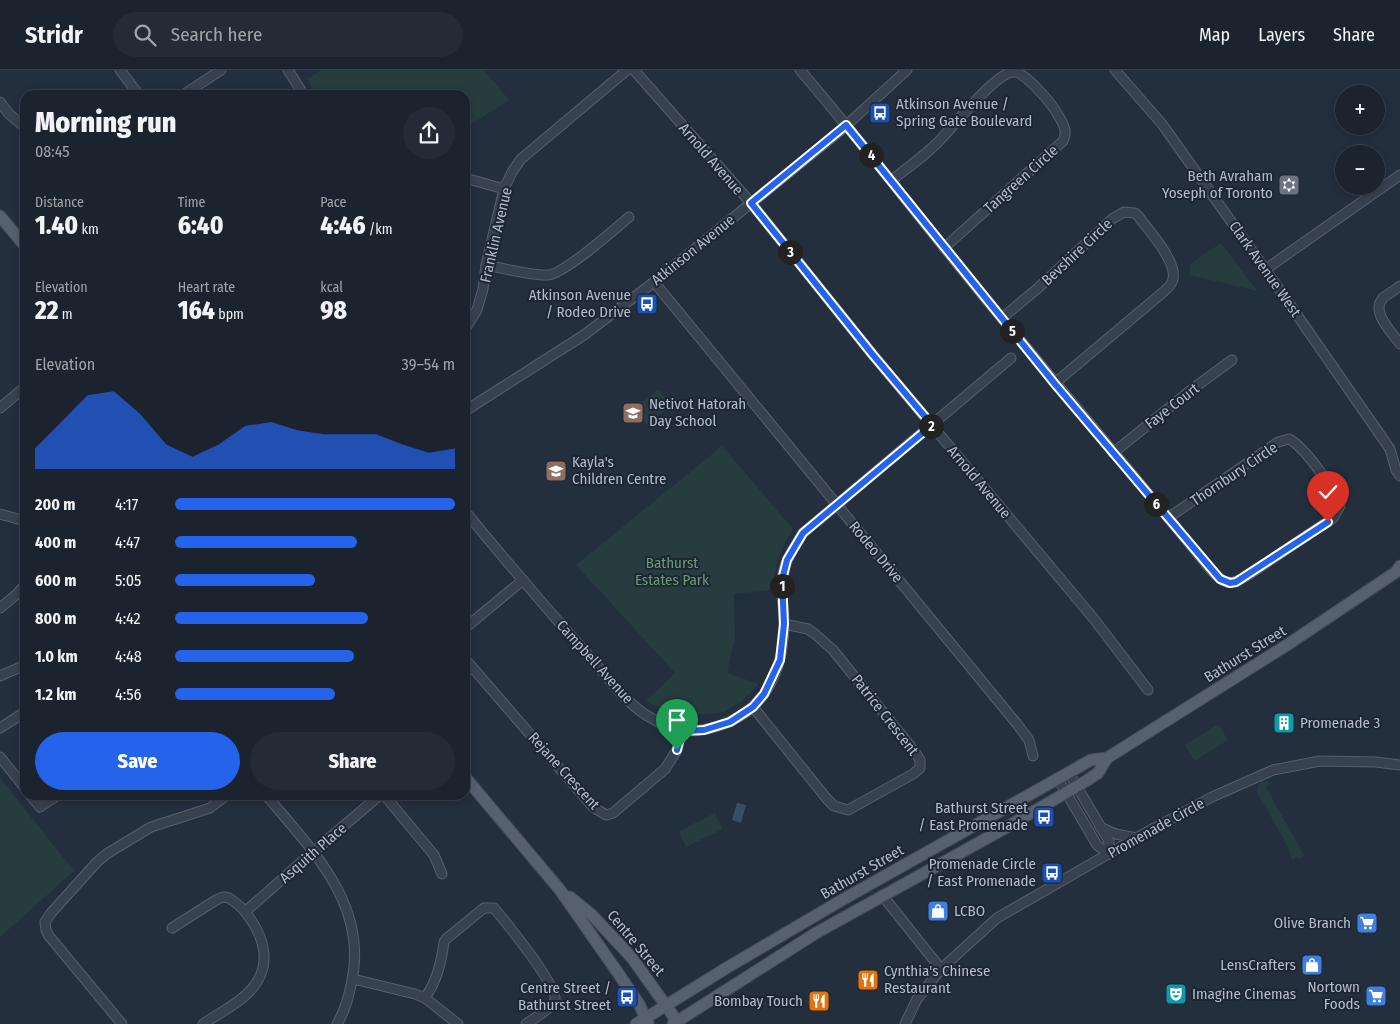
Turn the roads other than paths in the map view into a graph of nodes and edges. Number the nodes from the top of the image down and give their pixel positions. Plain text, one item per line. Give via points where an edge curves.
1 (120, 70) edge
2 (221, 70) edge
3 (288, 70) edge
4 (628, 70) edge
5 (634, 70) edge
6 (907, 70) edge
7 (1115, 70) edge
8 (803, 71) edge
9 (135, 90) edge
10 (191, 90) edge
11 (301, 90) edge
12 (0, 102) edge
13 (20, 123) edge
14 (846, 125) junction
15 (1399, 178) edge
16 (470, 179) edge
17 (892, 180) junction
18 (504, 189) junction
19 (751, 203) junction
20 (0, 216) edge
21 (629, 216) dead end
22 (20, 240) edge
23 (944, 248) junction
24 (486, 265) junction
25 (1266, 269) junction
26 (654, 282) junction
27 (1400, 286) edge
28 (1002, 318) junction
29 (470, 321) edge
30 (1400, 344) edge
31 (1011, 358) dead end
32 (1232, 360) dead end
33 (1055, 384) junction
34 (20, 392) edge
35 (470, 407) edge
36 (0, 408) edge
37 (932, 425) junction
38 (1390, 449) junction
39 (1112, 453) junction
40 (1400, 456) edge
41 (1400, 476) edge
42 (837, 506) junction
43 (0, 514) edge
44 (470, 518) edge
45 (1168, 518) junction
46 (20, 520) edge
47 (1399, 570) edge
48 (524, 580) junction
49 (20, 591) edge
50 (0, 608) edge
51 (470, 624) edge
52 (784, 624) junction
53 (470, 665) edge
54 (20, 667) edge
55 (0, 676) edge
56 (1148, 690) dead end
57 (753, 707) junction
58 (20, 715) edge
59 (0, 728) edge
60 (682, 731) junction
61 (1033, 756) dead end
62 (0, 757) edge
63 (1107, 758) junction
64 (1400, 765) edge
65 (1064, 776) junction
66 (20, 782) edge
67 (470, 783) edge
68 (1071, 789) junction
69 (34, 800) edge
70 (50, 800) edge
71 (220, 800) edge
72 (270, 800) edge
73 (376, 800) edge
74 (386, 800) edge
75 (1100, 827) junction
76 (1136, 838) junction
77 (313, 852) junction
78 (1109, 854) junction
79 (442, 874) dead end
80 (560, 890) junction
81 (882, 895) junction
82 (246, 912) junction
83 (172, 928) dead end
84 (941, 969) junction
85 (353, 979) junction
86 (425, 998) junction
87 (666, 1006) junction
88 (643, 1022) edge
89 (676, 1023) edge
90 (122, 1024) edge
91 (202, 1024) edge
92 (337, 1024) edge
93 (458, 1024) edge
94 (526, 1024) edge
95 (905, 1024) edge

1 - 9 street
2 - 10 street
3 - 11 street
4 - 18 street, Franklin Avenue via 521,159
5 - 19 street, Arnold Avenue
6 - 14 street, Atkinson Avenue
7 - 25 street, Clark Avenue West via 1162,124
8 - 14 street
12 - 13 street
14 - 17 street
14 - 19 street, Atkinson Avenue
15 - 25 street
16 - 18 street
17 - 23 street
17 - 23 street, Tangreen Circle via 937,143 1003,75 1013,71 1022,75 1052,106 1066,130 1066,136
18 - 24 street, Franklin Avenue
19 - 26 street, Atkinson Avenue
19 - 37 street, Arnold Avenue
20 - 22 main road
21 - 24 street via 555,274 543,275
23 - 28 street
24 - 29 street, Franklin Avenue via 483,289
25 - 38 street, Clark Avenue West
26 - 35 street, Atkinson Avenue via 584,335
26 - 42 street, Rodeo Drive
27 - 30 street via 1383,298 1378,306 1379,314
28 - 33 street
28 - 33 street, Bevshire Circle via 1112,219 1124,212 1135,213 1139,217 1166,254 1173,280 1161,294
31 - 37 street, Campbell Avenue
32 - 39 street, Faye Court
33 - 39 street
34 - 36 street
37 - 42 street, Campbell Avenue
37 - 56 street, Arnold Avenue via 1094,619
38 - 40 street, Clark Avenue West
38 - 41 street, Clark Avenue West
39 - 45 street
42 - 52 street, Campbell Avenue via 803,533 787,560 782,580
42 - 61 street, Rodeo Drive via 1017,724 1029,740
43 - 46 street
44 - 48 street, Campbell Avenue
45 - 45 street, Thornbury Circle via 1211,570 1230,583 1247,576 1333,518 1340,506 1304,450 1289,439 1278,442
47 - 63 main road, Bathurst Street
48 - 51 street
48 - 60 street, Campbell Avenue via 629,701 656,721
49 - 50 street
52 - 57 street, Campbell Avenue via 780,660 764,694
52 - 57 street, Patrice Crescent via 808,629 833,650 916,752 920,768 848,810 841,809 827,798
53 - 60 street, Rejane Crescent via 593,807 606,815 613,814 665,769 677,750
54 - 55 street
57 - 60 street, Campbell Avenue via 730,722 704,730
58 - 59 street
62 - 66 street
63 - 65 main road, Bathurst Street via 1091,760
63 - 68 main road, Bathurst Street via 1098,773
64 - 76 street, Promenade Circle via 1320,761 1273,770 1212,797
65 - 68 street
65 - 87 main road, Bathurst Street via 842,900
67 - 80 main road, Centre Street
68 - 75 street
68 - 78 street via 1097,845
68 - 81 main road, Bathurst Street
69 - 70 street via 40,807
71 - 90 street via 210,808 151,827 108,853 45,922 49,936
72 - 77 street
73 - 77 street, Asquith Place
74 - 79 street via 434,855
75 - 76 street
75 - 78 street via 1108,841
76 - 78 street, Promenade Circle
77 - 82 street, Asquith Place
77 - 85 street via 330,874 351,921 356,960
78 - 84 street, Promenade Circle via 997,918
80 - 87 main road, Centre Street via 592,915 632,958
80 - 88 main road, Centre Street via 634,996
81 - 84 street
81 - 89 main road, Bathurst Street via 816,933
82 - 83 street via 229,898 223,898
82 - 91 street via 263,946 261,973 246,995
84 - 95 street, Promenade Circle via 918,999
85 - 86 street
85 - 92 street via 344,1012
86 - 93 street
86 - 94 street via 436,979 446,938 484,908 494,908 535,961 556,997 554,1003
87 - 88 main road, Bathurst Street
87 - 89 main road, Centre Street

